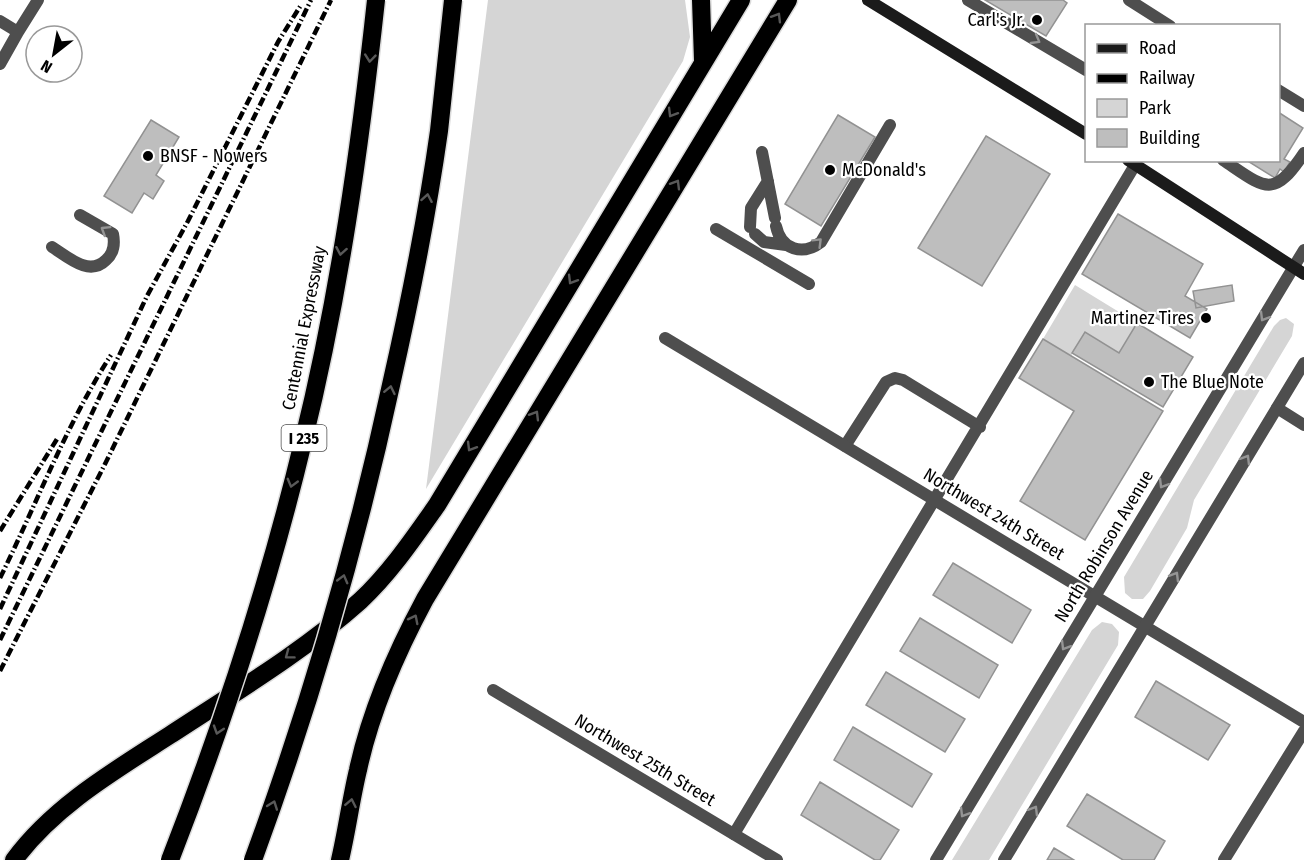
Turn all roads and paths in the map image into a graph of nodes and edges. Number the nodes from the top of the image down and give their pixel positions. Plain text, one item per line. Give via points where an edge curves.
1 (38, 0) edge
2 (376, 0) edge
3 (453, 0) edge
4 (701, 0) edge
5 (741, 0) edge
6 (788, 0) edge
7 (868, 0) edge
8 (968, 0) edge
9 (1129, 0) edge
10 (0, 21) edge
11 (1167, 24) edge
12 (18, 32) junction
13 (0, 63) edge
14 (702, 63) junction
15 (1085, 69) edge
16 (1280, 91) edge
17 (1304, 106) edge
18 (890, 126) dead end
19 (1085, 133) edge
20 (762, 152) dead end
21 (1304, 153) edge
22 (1226, 162) edge
23 (1131, 163) edge
24 (768, 181) junction
25 (80, 215) dead end
26 (716, 229) dead end
27 (786, 245) junction
28 (52, 247) dead end
29 (1304, 250) edge
30 (1299, 271) edge
31 (809, 284) dead end
32 (665, 338) dead end
33 (1304, 363) edge
34 (1277, 408) junction
35 (1304, 425) edge
36 (980, 427) junction
37 (845, 446) junction
38 (936, 500) junction
39 (1095, 596) junction
40 (1145, 626) junction
41 (493, 690) dead end
42 (1304, 722) edge
43 (1304, 731) edge
44 (734, 834) junction
45 (14, 860) edge
46 (170, 860) edge
47 (253, 860) edge
48 (340, 860) edge
49 (777, 860) edge
50 (936, 860) edge
51 (1004, 860) edge
52 (1224, 860) edge

1 - 12 street
2 -> 46 highway, Centennial Expressway / I 235, bridge via 360,140 304,441 263,592 200,784
47 -> 3 highway, bridge via 324,647 372,471 411,297 439,132
4 - 14 highway
5 - 14 highway
48 -> 6 highway via 370,724 420,608
7 - 19 main road
8 -> 15 street
9 - 11 street
10 - 12 street
12 - 13 street
14 -> 45 highway via 436,505 380,580 281,661 84,792 28,842
16 - 17 street
27 -> 18 street via 811,250 821,242
20 - 24 street
21 - 22 street via 1283,181 1274,186 1262,184
23 - 30 main road
23 - 36 street
24 - 27 street via 778,236
24 - 27 street via 748,218 752,231 764,242
28 -> 25 street via 89,268 99,267 109,258 115,246 113,234
26 - 31 street
29 - 30 street, North Robinson Avenue
30 -> 39 street, North Robinson Avenue
32 - 37 street, Northwest 24th Street
33 - 34 street
34 - 35 street
40 -> 34 street
36 - 37 street via 895,378 886,382
36 - 38 street
37 - 38 street, Northwest 24th Street
38 - 39 street, Northwest 24th Street
38 - 44 street
39 - 40 street, Northwest 24th Street
39 -> 50 street, North Robinson Avenue
40 - 42 street, Northwest 24th Street
51 -> 40 street
41 - 44 street, Northwest 25th Street
43 - 52 street
44 - 49 street, Northwest 25th Street

